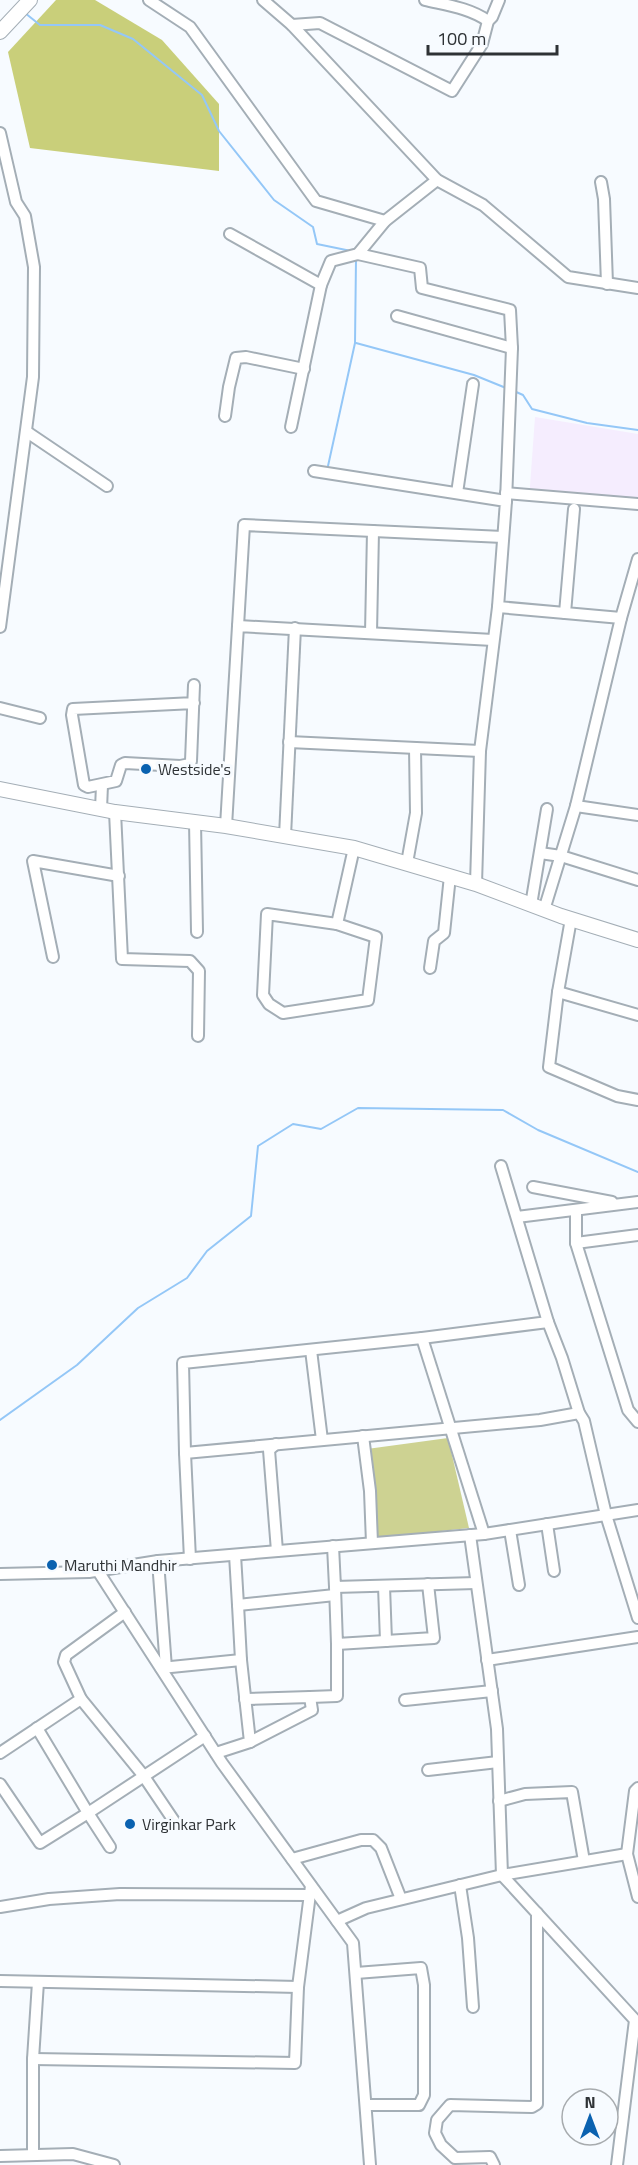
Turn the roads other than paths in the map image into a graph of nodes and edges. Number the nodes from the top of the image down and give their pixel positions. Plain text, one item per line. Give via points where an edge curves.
1 (149, 0) edge
2 (263, 0) edge
3 (425, 0) edge
4 (499, 0) edge
5 (28, 1) edge
6 (488, 21) junction
7 (292, 25) junction
8 (0, 32) edge
9 (0, 133) edge
10 (437, 180) junction
11 (601, 182) dead end
12 (385, 220) junction
13 (230, 234) dead end
14 (358, 254) junction
15 (607, 284) junction
16 (321, 285) junction
17 (638, 288) edge
18 (397, 316) dead end
19 (512, 348) junction
20 (303, 369) junction
21 (472, 384) dead end
22 (225, 416) dead end
23 (291, 427) dead end
24 (27, 432) junction
25 (314, 471) dead end
26 (107, 486) dead end
27 (457, 493) junction
28 (506, 497) junction
29 (638, 504) edge
30 (574, 508) dead end
31 (373, 531) junction
32 (503, 537) junction
33 (638, 559) edge
34 (498, 607) junction
35 (565, 613) junction
36 (621, 618) junction
37 (238, 626) junction
38 (0, 627) edge
39 (295, 628) junction
40 (371, 633) junction
41 (493, 640) junction
42 (194, 685) dead end
43 (194, 703) junction
44 (0, 708) edge
45 (40, 718) dead end
46 (289, 742) junction
47 (415, 748) junction
48 (480, 751) junction
49 (102, 785) junction
50 (0, 789) edge
51 (576, 806) junction
52 (547, 809) dead end
53 (108, 810) junction
54 (638, 815) edge
55 (195, 822) junction
56 (226, 826) junction
57 (285, 836) junction
58 (354, 848) junction
59 (540, 853) junction
60 (561, 856) junction
61 (407, 863) junction
62 (119, 876) junction
63 (450, 876) junction
64 (638, 880) edge
65 (476, 884) junction
66 (531, 904) junction
67 (544, 910) junction
68 (571, 919) junction
69 (337, 924) junction
70 (197, 932) dead end
71 (638, 940) edge
72 (53, 957) dead end
73 (430, 968) dead end
74 (558, 992) junction
75 (638, 1015) edge
76 (198, 1036) dead end
77 (638, 1100) edge
78 (501, 1166) dead end
79 (533, 1186) dead end
80 (638, 1202) edge
81 (622, 1204) junction
82 (576, 1210) junction
83 (517, 1217) junction
84 (638, 1235) edge
85 (576, 1243) junction
86 (548, 1322) junction
87 (422, 1338) junction
88 (311, 1350) junction
89 (579, 1413) junction
90 (638, 1422) edge
91 (450, 1428) junction
92 (363, 1436) junction
93 (322, 1440) junction
94 (276, 1444) junction
95 (185, 1453) junction
96 (638, 1510) edge
97 (606, 1515) junction
98 (547, 1524) junction
99 (510, 1530) junction
100 (484, 1534) junction
101 (470, 1535) junction
102 (372, 1543) junction
103 (333, 1546) junction
104 (277, 1551) junction
105 (235, 1555) junction
106 (190, 1559) junction
107 (158, 1561) junction
108 (98, 1571) junction
109 (554, 1571) dead end
110 (0, 1574) edge
111 (476, 1583) junction
112 (428, 1584) junction
113 (519, 1585) dead end
114 (384, 1586) junction
115 (335, 1591) junction
116 (635, 1596) edge
117 (238, 1605) junction
118 (125, 1612) junction
119 (638, 1618) edge
120 (638, 1636) edge
121 (386, 1641) junction
122 (337, 1644) junction
123 (241, 1660) junction
124 (487, 1660) junction
125 (163, 1668) junction
126 (492, 1691) junction
127 (310, 1697) junction
128 (81, 1699) junction
129 (245, 1699) junction
130 (405, 1700) dead end
131 (37, 1728) junction
132 (205, 1736) junction
133 (250, 1742) junction
134 (0, 1753) edge
135 (216, 1753) junction
136 (498, 1762) junction
137 (428, 1770) dead end
138 (144, 1776) junction
139 (0, 1784) edge
140 (638, 1788) edge
141 (499, 1801) junction
142 (88, 1813) junction
143 (174, 1821) dead end
144 (110, 1846) dead end
145 (292, 1859) junction
146 (631, 1859) edge
147 (584, 1861) junction
148 (502, 1875) junction
149 (460, 1885) junction
150 (311, 1890) junction
151 (638, 1897) edge
152 (401, 1899) junction
153 (0, 1907) edge
154 (537, 1913) junction
155 (338, 1921) junction
156 (356, 1973) junction
157 (0, 1981) edge
158 (38, 1982) junction
159 (298, 1987) junction
160 (473, 2007) dead end
161 (636, 2020) edge
162 (33, 2059) junction
163 (366, 2105) junction
164 (33, 2155) junction
165 (0, 2156) edge
166 (114, 2165) edge
167 (370, 2165) edge
168 (494, 2165) edge
169 (617, 2165) edge

1 - 12 street via 190,27 316,201
2 - 7 street
3 - 6 street via 480,15
4 - 6 street
5 - 8 main road
6 - 7 street via 482,44 452,91 320,23
7 - 10 street
9 - 24 street via 16,202 25,216 34,267 33,377
10 - 12 street
10 - 15 street via 483,205 568,277
11 - 15 street
12 - 14 street
13 - 16 street
14 - 16 street via 331,261
14 - 19 street via 420,268 422,288 510,310
15 - 17 street
16 - 20 street
18 - 19 street
19 - 28 street
20 - 22 street via 236,358
20 - 23 street
21 - 27 street
24 - 26 street
24 - 38 street
25 - 27 street
27 - 28 street
28 - 29 street
28 - 32 street
30 - 35 street
31 - 32 street
31 - 37 street via 244,525
31 - 40 street
32 - 34 street
33 - 36 street
34 - 35 street
34 - 41 street
35 - 36 street
36 - 51 street
37 - 39 street
37 - 56 street
39 - 40 street
39 - 46 street
40 - 41 street
41 - 48 street
42 - 43 street
43 - 49 street via 190,764 125,763 116,781
43 - 49 street via 73,709 82,782 86,787
44 - 45 street
46 - 47 street
46 - 57 street
47 - 48 street
47 - 61 street via 416,813
48 - 65 street
49 - 53 street
50 - 53 main road
51 - 54 street
51 - 60 street
52 - 59 street
53 - 55 main road
53 - 62 street
55 - 56 main road
55 - 70 street
56 - 57 main road
57 - 58 main road
58 - 61 main road
58 - 69 street
59 - 60 street
59 - 66 street
60 - 64 street
60 - 67 street
61 - 63 main road
62 - 72 street via 33,861
62 - 76 street via 122,959 190,961 199,971
63 - 65 main road
63 - 73 street via 444,933 434,941
65 - 66 main road
66 - 67 main road
67 - 68 main road
68 - 71 main road
68 - 74 street
69 - 69 street via 267,914 263,995 269,1004 283,1013 368,1000 376,937
74 - 75 street
74 - 77 street via 549,1066 617,1096
78 - 83 street
79 - 81 street
80 - 81 street
81 - 82 street
82 - 83 street
82 - 85 street
83 - 86 street
84 - 85 street
85 - 90 street via 628,1410
86 - 87 street
86 - 89 street
87 - 88 street
87 - 91 street
88 - 93 street
88 - 95 street via 183,1363
89 - 91 street
89 - 97 street
91 - 92 street
91 - 100 street
92 - 93 street
92 - 102 street
93 - 94 street
94 - 95 street
94 - 104 street via 269,1450
95 - 106 street
96 - 97 street
97 - 98 street
97 - 116 street
98 - 99 street
98 - 109 street
99 - 100 street
99 - 113 street
100 - 101 street
101 - 102 street
101 - 111 street
102 - 103 street
103 - 104 street
103 - 115 street
104 - 105 street
105 - 106 street
105 - 117 street
106 - 107 street
107 - 108 street
107 - 125 street
108 - 110 street
108 - 118 street
111 - 112 street
111 - 124 street
112 - 114 street
112 - 121 street via 434,1638
114 - 115 street
114 - 121 street
115 - 117 street
115 - 122 street
116 - 119 street
117 - 123 street
118 - 125 street
118 - 128 street via 66,1655 66,1666
120 - 124 street
121 - 122 street
122 - 127 street via 338,1696
123 - 125 street
123 - 129 street
124 - 126 street
125 - 132 street
126 - 130 street
126 - 136 street
127 - 129 street
127 - 133 street via 312,1710
128 - 131 street
128 - 138 street
129 - 133 street
131 - 134 street
131 - 142 street
132 - 135 street
132 - 138 street
133 - 135 street
135 - 145 street
136 - 137 street
136 - 141 street
138 - 142 street
138 - 143 street
139 - 142 street via 40,1843
140 - 146 street
141 - 147 street via 525,1794 572,1792
141 - 148 street
142 - 144 street
145 - 150 street
145 - 152 street via 373,1840 381,1848
146 - 147 street
146 - 151 street
147 - 148 street
148 - 149 street
148 - 154 street
149 - 152 street
149 - 160 street
150 - 153 street via 120,1894
150 - 155 street
150 - 159 street
152 - 155 street via 366,1908
154 - 161 street
154 - 168 street via 537,2104 450,2105 437,2120 435,2133 447,2152 455,2158 490,2157
155 - 156 street via 353,1943
156 - 163 street
156 - 163 street via 421,1968 424,1985 424,2095 419,2105
157 - 158 street
158 - 159 street
158 - 162 street
159 - 162 street via 295,2063
161 - 169 street
162 - 164 street
163 - 167 street
164 - 165 street
164 - 166 street via 73,2154

